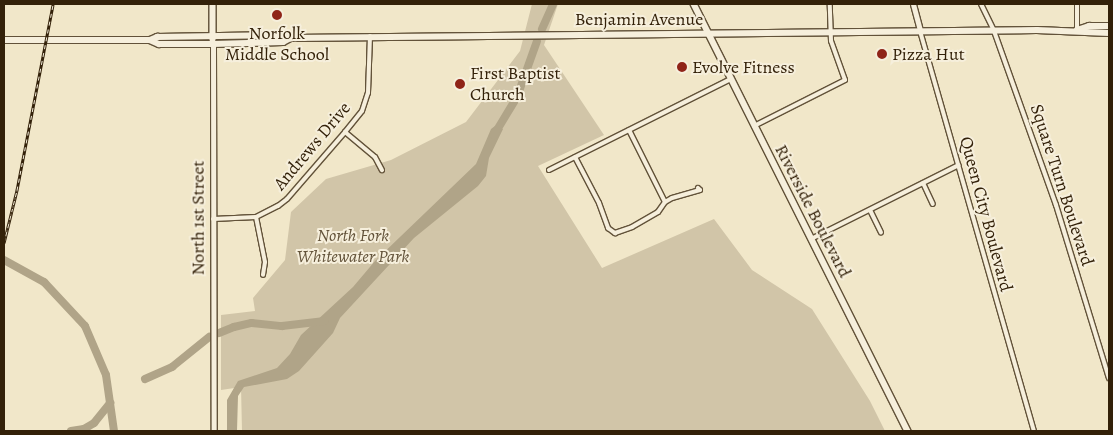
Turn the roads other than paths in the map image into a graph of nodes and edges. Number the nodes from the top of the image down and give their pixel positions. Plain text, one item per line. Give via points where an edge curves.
1 (213, 4) edge
2 (694, 4) edge
3 (830, 4) edge
4 (912, 4) edge
5 (980, 4) edge
6 (1078, 4) edge
7 (1109, 26) edge
8 (1077, 30) junction
9 (920, 31) junction
10 (994, 31) junction
11 (830, 33) junction
12 (1109, 33) edge
13 (710, 34) junction
14 (370, 35) junction
15 (213, 37) junction
16 (291, 38) junction
17 (4, 40) edge
18 (150, 40) junction
19 (213, 44) junction
20 (731, 79) junction
21 (754, 126) junction
22 (629, 130) junction
23 (345, 132) junction
24 (575, 157) junction
25 (959, 165) junction
26 (382, 170) dead end
27 (549, 170) dead end
28 (923, 183) junction
29 (698, 188) dead end
30 (665, 202) junction
31 (933, 204) dead end
32 (870, 210) junction
33 (256, 217) junction
34 (214, 219) junction
35 (881, 233) dead end
36 (811, 240) junction
37 (262, 275) dead end
38 (1108, 367) edge
39 (1109, 378) edge
40 (214, 431) edge
41 (908, 431) edge
42 (1034, 431) edge

1 - 15 main road, North 1st Street
2 - 13 main road, Riverside Boulevard
3 - 11 street
4 - 9 street, Queen City Boulevard
5 - 10 street, Square Turn Boulevard
6 - 8 street
7 - 8 main road, Benjamin Avenue
8 - 10 main road, Benjamin Avenue
8 - 12 main road, Benjamin Avenue
9 - 10 main road, Benjamin Avenue
9 - 11 main road, Benjamin Avenue
9 - 25 street, Queen City Boulevard
10 - 38 street, Square Turn Boulevard via 1056,205
11 - 13 main road, Benjamin Avenue
11 - 21 street via 845,80
13 - 14 main road, Benjamin Avenue
13 - 20 main road, Riverside Boulevard
14 - 16 main road, Benjamin Avenue
14 - 23 street, Andrews Drive via 368,92 362,111
15 - 16 main road, Benjamin Avenue via 282,35
15 - 18 main road, Benjamin Avenue via 157,37
15 - 19 main road, North 1st Street
16 - 19 main road, Benjamin Avenue via 282,42
17 - 18 main road
18 - 19 main road, Benjamin Avenue via 159,44
19 - 34 street, North 1st Street
20 - 21 main road, Riverside Boulevard
20 - 22 street
21 - 36 main road, Riverside Boulevard
22 - 24 street
22 - 30 street
23 - 26 street via 375,157
23 - 33 street, Andrews Drive via 287,199
24 - 27 street
24 - 30 street via 608,228 613,232 623,232 658,212
25 - 28 street
25 - 42 street, Queen City Boulevard
28 - 31 street
28 - 32 street
29 - 30 street via 700,190
32 - 35 street
32 - 36 street
33 - 34 street, Andrews Drive
33 - 37 street via 265,262
34 - 40 street, North 1st Street
36 - 41 main road, Riverside Boulevard
38 - 39 street, Square Turn Boulevard

